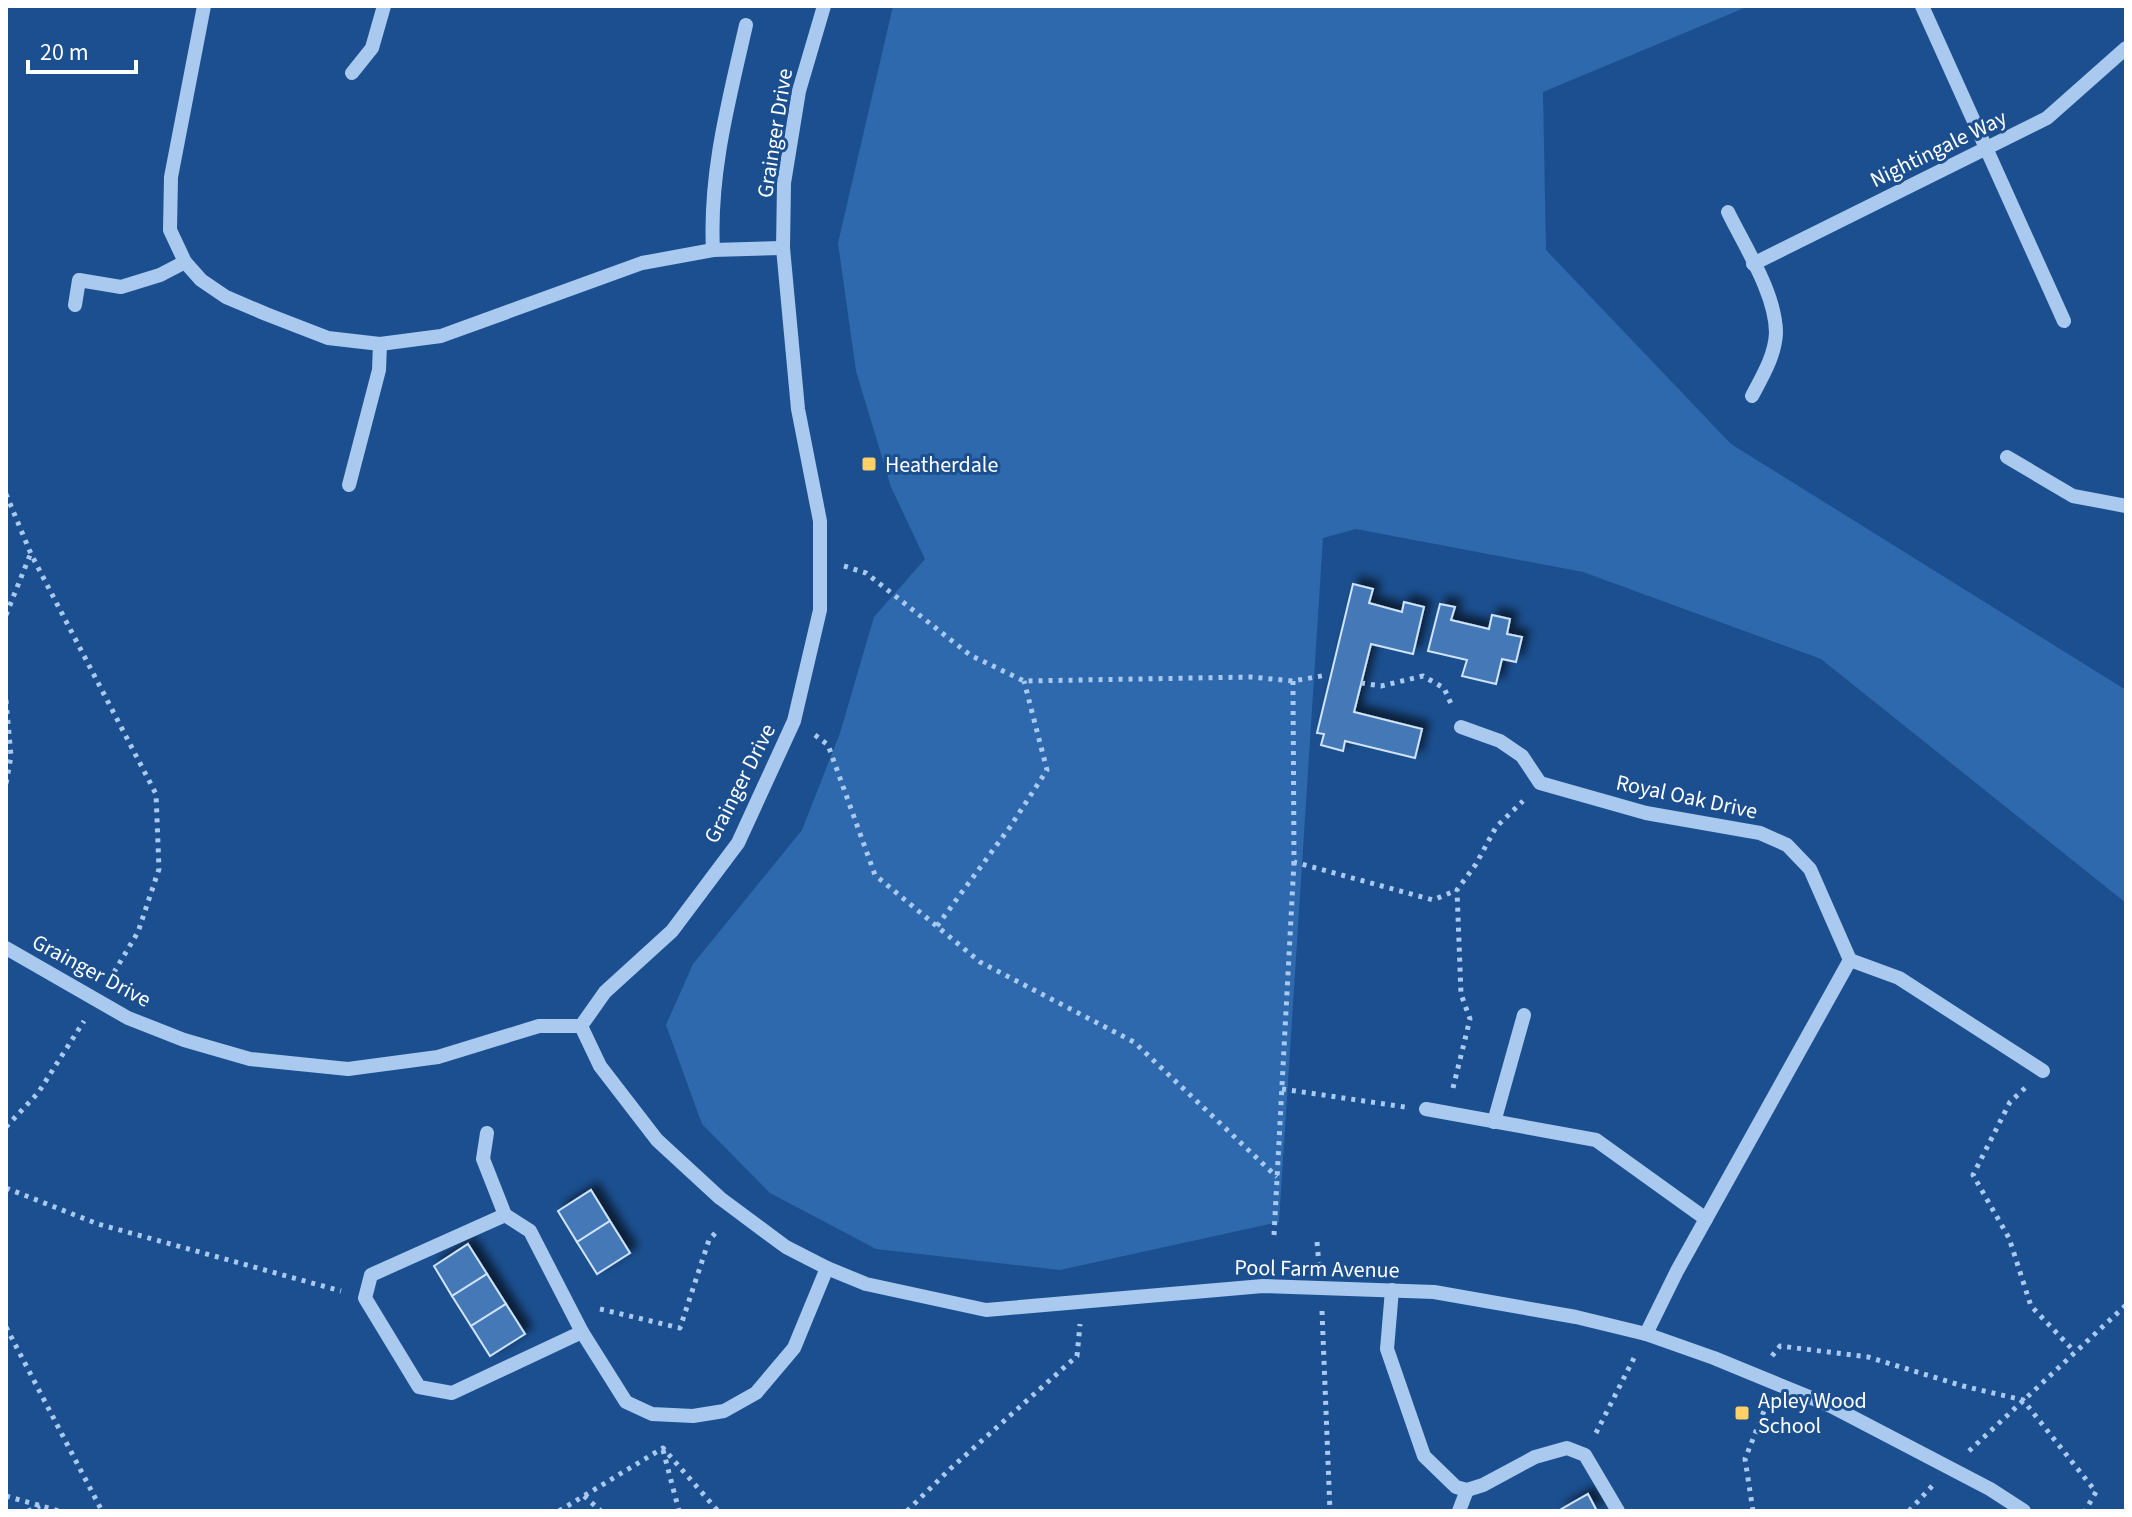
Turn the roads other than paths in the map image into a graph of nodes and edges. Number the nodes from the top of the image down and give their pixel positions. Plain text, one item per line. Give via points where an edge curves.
1 (204, 6) edge
2 (384, 6) edge
3 (824, 6) edge
4 (1922, 6) edge
5 (746, 25) dead end
6 (2126, 48) edge
7 (352, 73) dead end
8 (1985, 149) junction
9 (1728, 212) dead end
10 (783, 248) junction
11 (713, 250) junction
12 (185, 262) junction
13 (1753, 264) junction
14 (75, 305) dead end
15 (2064, 321) dead end
16 (380, 344) junction
17 (1752, 396) dead end
18 (2007, 457) dead end
19 (349, 485) dead end
20 (2126, 506) edge
21 (1461, 727) road end
22 (6, 948) edge
23 (1850, 960) junction
24 (1524, 1015) dead end
25 (581, 1026) junction
26 (2043, 1071) road end
27 (1426, 1109) road end
28 (1494, 1122) junction
29 (487, 1133) dead end
30 (505, 1215) junction
31 (1706, 1219) junction
32 (827, 1268) junction
33 (1392, 1290) junction
34 (582, 1332) junction
35 (1646, 1334) junction
36 (1467, 1490) junction
37 (1459, 1511) edge
38 (1618, 1511) edge
39 (2024, 1511) edge

1 - 12 street via 171,177 170,230
2 - 7 street via 372,48
3 - 10 street, Grainger Drive via 799,91 784,183
4 - 8 street
5 - 11 street via 716,166
6 - 8 street, Nightingale Way via 2047,118
8 - 13 street, Nightingale Way
8 - 15 street
9 - 13 street
10 - 11 street
10 - 25 street, Grainger Drive via 798,409 820,521 820,610 794,721 738,843 672,931 605,992
11 - 16 street via 642,263 441,336
12 - 14 street via 121,287 79,280
12 - 16 street via 226,297 266,314 328,338
13 - 17 street via 1767,292 1776,332 1772,356
16 - 19 street via 379,370
18 - 20 street via 2073,496
21 - 23 street, Royal Oak Drive via 1500,741 1522,756 1540,783 1646,813 1760,833 1787,845 1810,869
22 - 25 street, Grainger Drive via 128,1018 250,1059 348,1069 438,1057 539,1026
23 - 26 street via 1899,978
23 - 31 street
24 - 28 street
25 - 32 street, Pool Farm Avenue via 600,1066 657,1140 736,1210 786,1247
27 - 28 street
28 - 31 street via 1596,1140
29 - 30 street via 483,1159
30 - 34 street via 530,1231
30 - 34 street via 371,1275 365,1298 419,1387 452,1393
31 - 35 street
32 - 33 street, Pool Farm Avenue via 866,1284 986,1310 1263,1286
32 - 34 street via 794,1348 756,1393 724,1411 652,1414 626,1402
33 - 35 street, Pool Farm Avenue via 1450,1295
33 - 36 street via 1387,1349 1424,1456 1456,1487
35 - 39 street, Pool Farm Avenue via 1831,1406
36 - 37 street
36 - 38 street via 1535,1457 1567,1448 1585,1455

